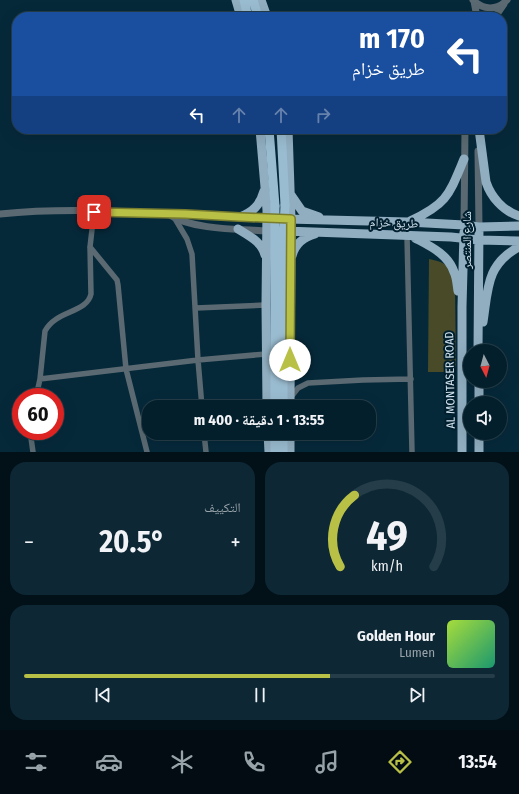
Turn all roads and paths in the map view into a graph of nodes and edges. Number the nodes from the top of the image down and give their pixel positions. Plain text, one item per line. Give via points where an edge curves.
1 (236, 0) edge
2 (244, 0) edge
3 (253, 0) edge
4 (261, 0) edge
5 (473, 0) edge
6 (506, 1) edge
7 (240, 12) edge
8 (247, 12) edge
9 (257, 12) edge
10 (265, 12) edge
11 (476, 12) edge
12 (498, 12) edge
13 (261, 134) edge
14 (270, 134) edge
15 (281, 134) edge
16 (288, 134) edge
17 (465, 134) edge
18 (479, 134) edge
19 (480, 134) edge
20 (464, 159) junction
21 (266, 186) junction
22 (290, 194) junction
23 (280, 206) junction
24 (94, 212) junction
25 (0, 214) edge
26 (171, 216) junction
27 (519, 216) edge
28 (240, 217) junction
29 (267, 218) junction
30 (291, 219) junction
31 (328, 220) junction
32 (408, 222) junction
33 (464, 225) junction
34 (519, 226) edge
35 (479, 227) junction
36 (238, 229) junction
37 (267, 231) junction
38 (291, 232) junction
39 (323, 232) junction
40 (409, 236) junction
41 (464, 238) junction
42 (479, 240) junction
43 (519, 241) edge
44 (90, 247) junction
45 (519, 247) edge
46 (279, 251) junction
47 (266, 259) junction
48 (291, 261) junction
49 (266, 305) junction
50 (462, 307) junction
51 (196, 308) junction
52 (478, 344) edge
53 (479, 344) edge
54 (266, 354) junction
55 (198, 360) junction
56 (126, 369) junction
57 (40, 379) junction
58 (410, 379) junction
59 (38, 388) edge
60 (201, 400) edge
61 (267, 400) edge
62 (275, 400) edge
63 (288, 400) edge
64 (288, 400) edge
65 (290, 400) edge
66 (31, 440) edge
67 (205, 440) edge
68 (268, 440) edge
69 (275, 440) edge
70 (283, 440) edge
71 (290, 440) edge
72 (479, 440) edge
73 (33, 452) edge
74 (147, 452) edge
75 (206, 452) edge
76 (269, 452) edge
77 (275, 452) edge
78 (283, 452) edge
79 (290, 452) edge
80 (412, 452) edge
81 (462, 452) edge
82 (479, 452) edge

1 - 7 main road
2 - 8 highway
3 - 9 highway
4 - 10 main road
5 - 6 street via 486,8 493,8
5 - 11 street
6 - 12 street
13 - 21 main road
14 - 23 highway
15 - 23 highway
16 - 22 main road
17 - 20 street, شارع المنتصر
18 - 35 street, شارع المنتصر
19 - 27 main road via 488,189 504,208
20 - 32 main road via 447,197 432,209
20 - 33 street, شارع المنتصر
21 - 28 main road via 255,209
21 - 29 main road
22 - 30 main road
22 - 31 main road via 302,211
23 - 46 highway, bridge
24 - 25 street via 44,211
24 - 26 street
24 - 44 street
26 - 28 street via 185,214
26 - 36 street via 202,225
26 - 51 street via 191,249
28 - 29 street
29 - 30 main road, طريق خزام
29 - 37 main road
30 - 31 main road, طريق خزام
30 - 38 main road
31 - 32 main road, طريق خزام
32 - 33 main road, طريق خزام
33 - 35 main road, طريق خزام
33 - 41 main road, شارع المنتصر
34 - 35 main road, طريق خزام
35 - 42 main road, شارع المنتصر
36 - 37 street
36 - 47 main road via 261,246
37 - 38 main road, طريق خزام
37 - 47 main road
38 - 39 main road, طريق خزام
38 - 48 main road
39 - 40 main road, طريق خزام
39 - 48 main road via 302,240 293,252
40 - 41 main road, طريق خزام
40 - 50 main road via 433,247 446,258 454,272
40 - 58 street
41 - 42 main road, طريق خزام
41 - 50 main road, شارع المنتصر
42 - 43 main road, طريق خزام
42 - 52 main road, شارع المنتصر
44 - 56 street via 117,280
44 - 57 street via 90,299 86,304 49,324 45,331
45 - 53 main road via 504,257 488,282
46 - 62 highway
46 - 63 highway
47 - 49 main road
48 - 64 main road
49 - 51 street
49 - 54 main road
50 - 81 main road, AL MONTASER ROAD
51 - 55 street
54 - 55 street
54 - 61 main road
55 - 56 street
55 - 60 street
56 - 57 street
56 - 74 street
57 - 59 street
58 - 65 street via 308,383 298,388
58 - 80 street
66 - 73 street
67 - 75 street
68 - 76 main road
69 - 77 highway
70 - 78 highway
71 - 79 main road
72 - 82 main road

